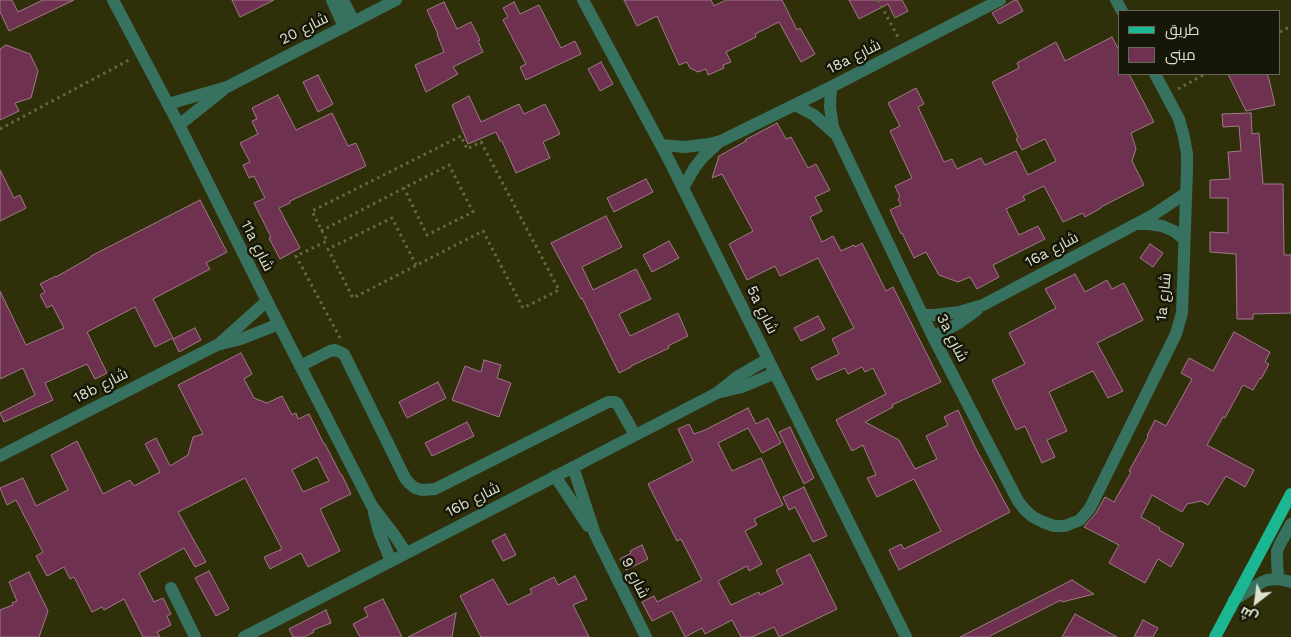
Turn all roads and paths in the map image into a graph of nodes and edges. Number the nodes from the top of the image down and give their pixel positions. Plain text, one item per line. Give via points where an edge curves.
1 (113, 0) edge
2 (332, 0) edge
3 (343, 0) edge
4 (396, 0) edge
5 (583, 0) edge
6 (878, 0) edge
7 (1000, 0) edge
8 (349, 24) junction
9 (905, 49) junction
10 (141, 54) junction
11 (1156, 75) edge
12 (1203, 75) edge
13 (227, 87) junction
14 (831, 87) junction
15 (1167, 96) junction
16 (168, 104) junction
17 (795, 105) junction
18 (179, 125) junction
19 (0, 129) edge
20 (837, 136) junction
21 (721, 141) junction
22 (661, 145) junction
23 (404, 188) junction
24 (683, 188) junction
25 (1186, 193) junction
26 (1136, 224) junction
27 (321, 231) junction
28 (1184, 239) junction
29 (416, 265) junction
30 (267, 301) junction
31 (983, 305) junction
32 (923, 315) junction
33 (279, 324) junction
34 (933, 337) junction
35 (218, 345) junction
36 (340, 352) junction
37 (768, 359) junction
38 (300, 366) junction
39 (775, 374) junction
40 (716, 393) junction
41 (635, 435) junction
42 (0, 456) edge
43 (572, 467) junction
44 (555, 476) junction
45 (1291, 494) edge
46 (372, 506) junction
47 (1291, 524) edge
48 (1065, 526) joint
49 (595, 534) junction
50 (406, 553) junction
51 (391, 561) junction
52 (1285, 581) edge
53 (171, 588) dead end
54 (1234, 600) junction
55 (195, 637) edge
56 (244, 637) edge
57 (646, 637) edge
58 (906, 637) edge
59 (1215, 637) edge

1 - 10 street, 11a شارع
2 - 8 street
3 - 8 street
4 - 8 street, شارع 20
5 - 22 street, 5a شارع
6 - 9 path
7 - 9 street, 18a شارع
8 - 13 street, شارع 20
9 - 14 street, 18a شارع
10 - 16 street, 11a شارع
10 - 19 path
11 - 15 street, 1a شارع
12 - 15 path
13 - 16 street, شارع 20
13 - 18 street, شارع 20
14 - 17 street, 18a شارع
14 - 20 street, 3a شارع via 830,107
15 - 25 street, 1a شارع via 1184,137
16 - 18 street, 11a شارع
17 - 20 street, 3a شارع via 818,118
17 - 21 street, 18a شارع
18 - 30 street, 11a شارع
20 - 32 street, 3a شارع
21 - 22 street, 18a شارع via 685,148
21 - 24 street, 18a شارع via 695,166
22 - 24 street, 5a شارع
23 - 23 path via 449,165 473,212 426,234
23 - 27 path
24 - 37 street, 5a شارع
25 - 26 street, 16a شارع
25 - 28 street, 1a شارع
26 - 28 street via 1162,226
26 - 31 street, 16a شارع
27 - 29 path via 312,211 461,136 467,149 481,142 560,290 523,308 483,231
27 - 36 path via 326,241 296,256 339,337
28 - 48 street, 1a شارع via 1182,313 1176,334 1090,508 1080,520
29 - 29 path via 392,218 328,249 353,298
30 - 33 street, 11a شارع
30 - 35 street, 18b شارع
31 - 32 street, 16a شارع via 960,312
31 - 34 street, 16a شارع via 960,323
32 - 34 street, 3a شارع
33 - 35 street, 18b شارع
33 - 38 street, 11a شارع
34 - 48 street, 3a شارع via 1018,501 1038,520
35 - 42 street, 18b شارع
36 - 38 street via 330,351
36 - 41 street via 346,358 405,478 422,490 435,489 608,402 617,403
37 - 39 street, 5a شارع
37 - 40 street, 16b شارع
38 - 46 street, 11a شارع
39 - 40 street, 16b شارع
39 - 58 street, 5a شارع
40 - 41 street, 16b شارع
41 - 43 street, 16b شارع
43 - 44 street, 16b شارع
43 - 49 street, شارع 9
44 - 49 street, شارع 9
44 - 50 street, 16b شارع
45 - 54 main road
46 - 50 street, 11a شارع
46 - 51 street, 11a شارع
47 - 52 street via 1276,559
49 - 57 street, شارع 9
50 - 51 street, 16b شارع
51 - 56 street, 16b شارع
52 - 54 street via 1273,579 1262,582
53 - 55 street
54 - 59 main road

